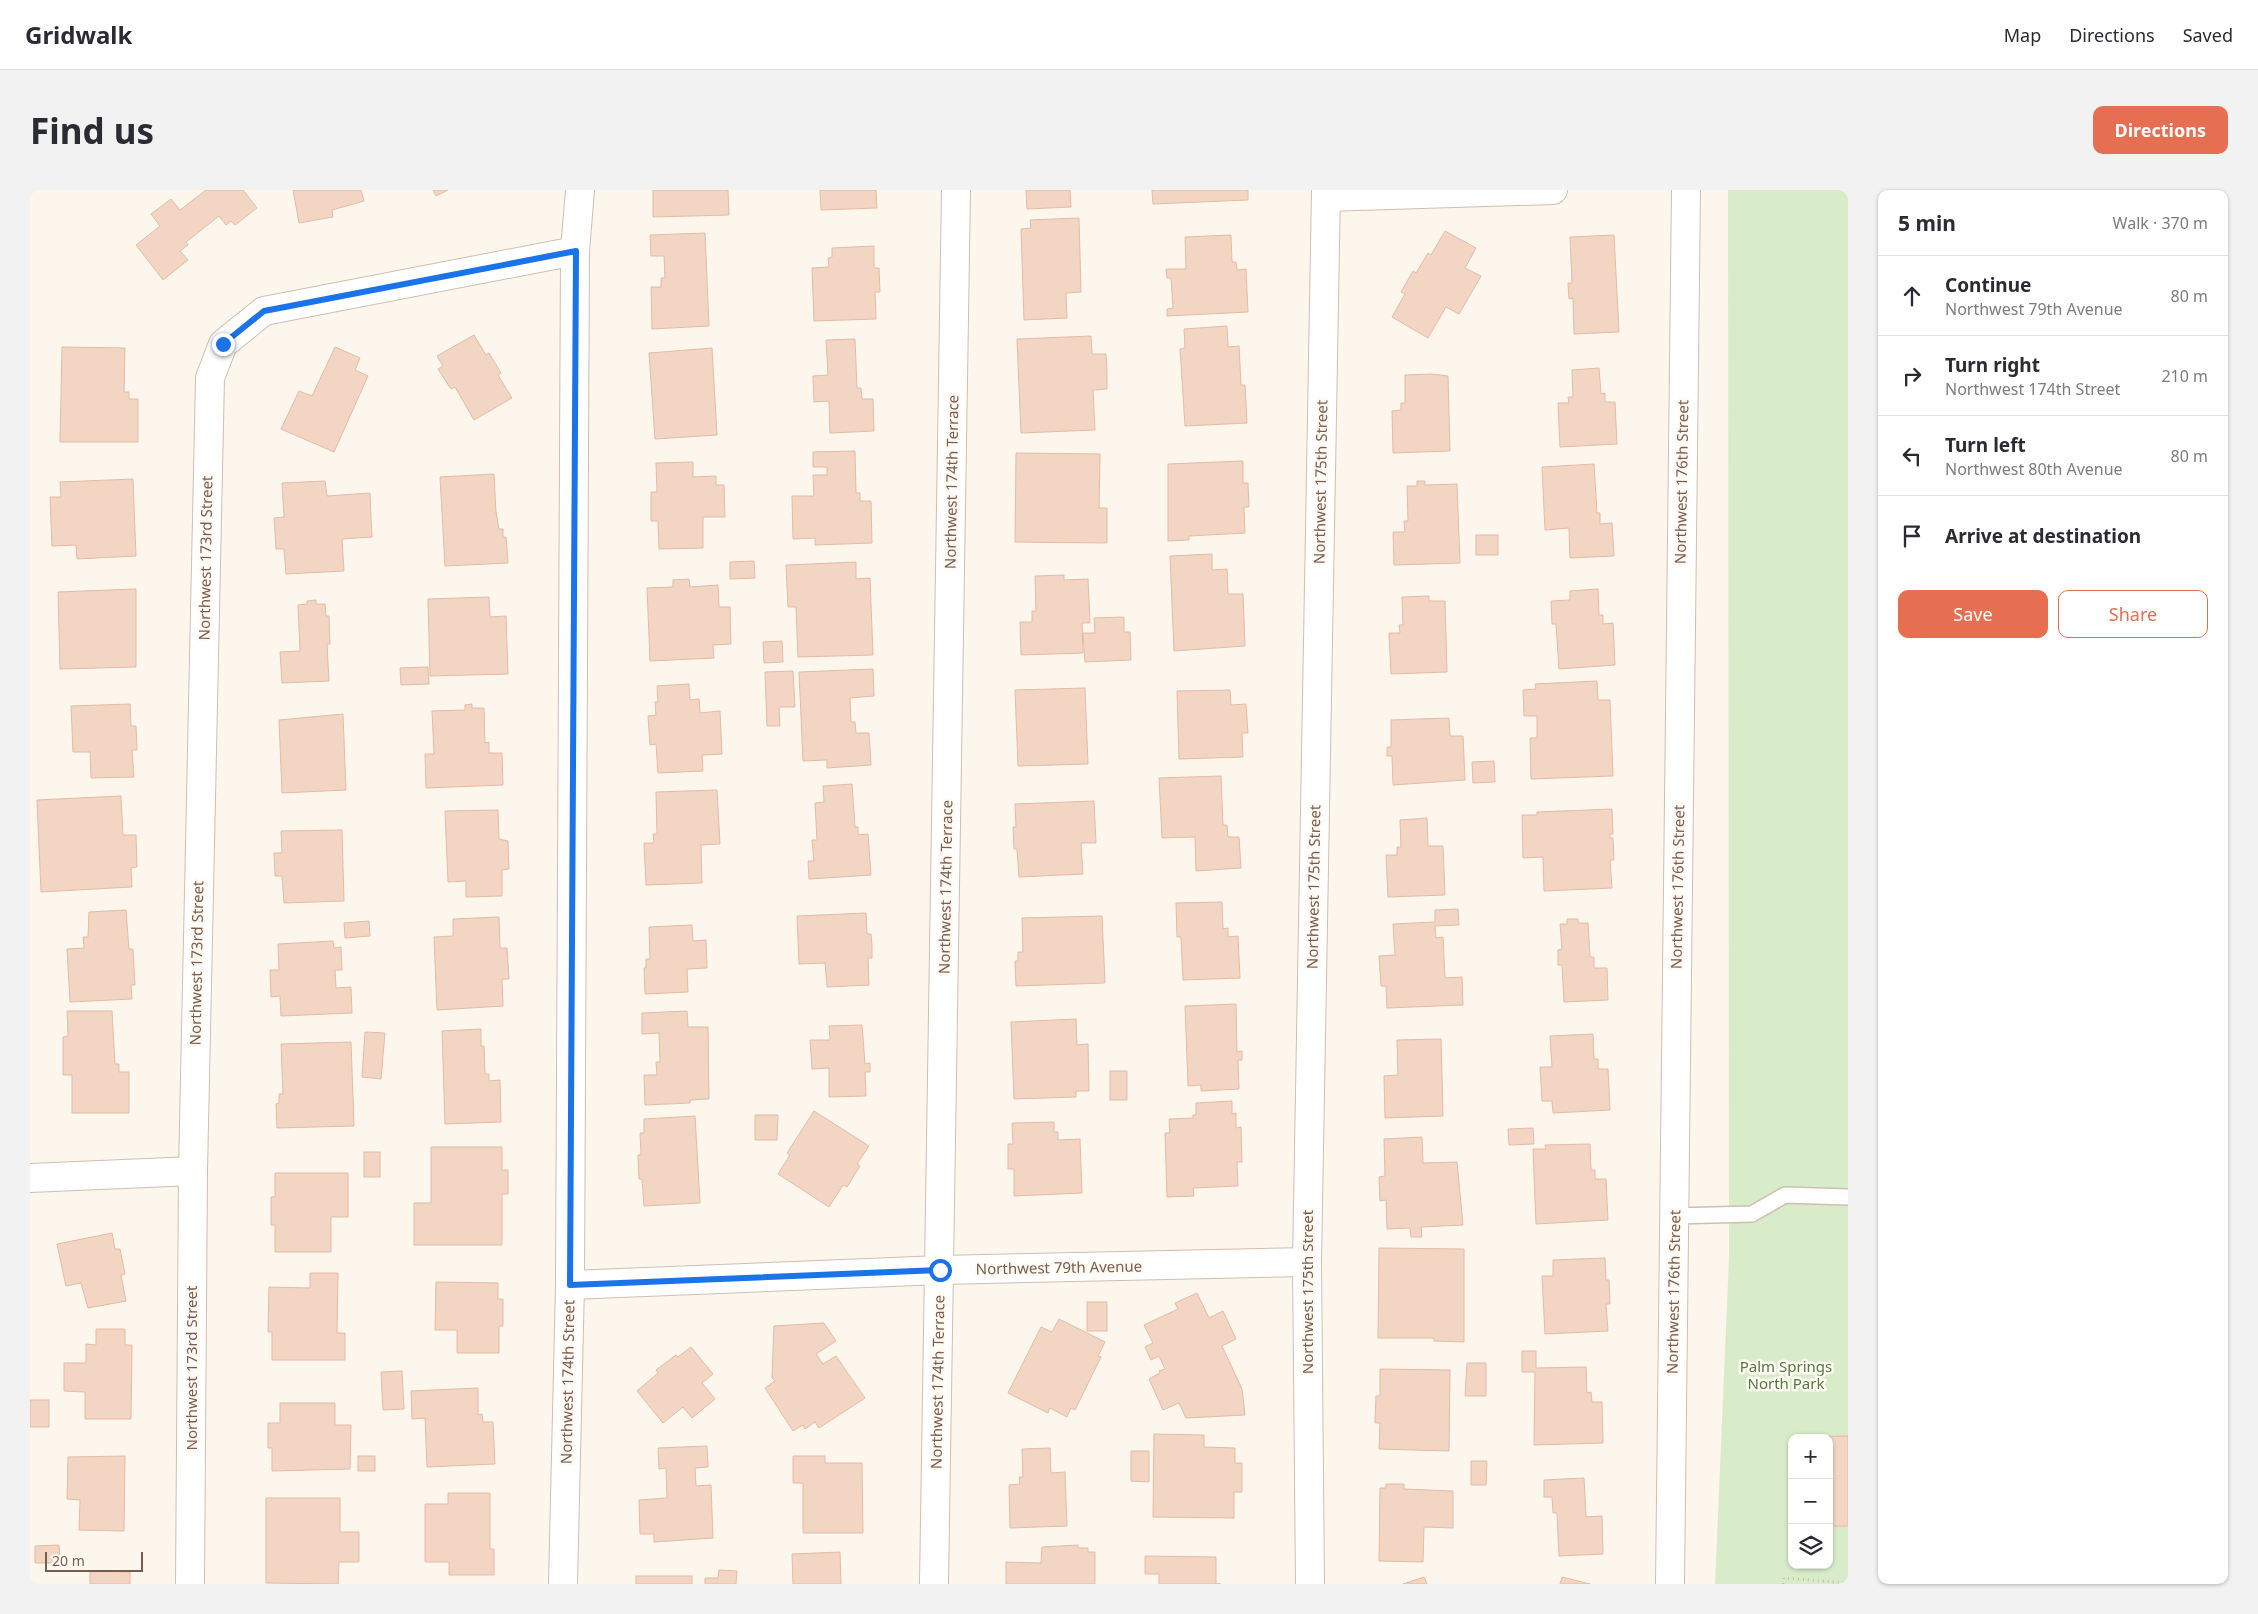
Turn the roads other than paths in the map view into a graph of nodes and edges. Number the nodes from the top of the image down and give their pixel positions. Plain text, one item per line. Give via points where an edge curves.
1 (580, 190) edge
2 (956, 190) edge
3 (1553, 190) edge
4 (1686, 190) edge
5 (1326, 194) edge
6 (576, 251) junction
7 (193, 1171) junction
8 (30, 1178) edge
9 (1848, 1197) edge
10 (1674, 1216) junction
11 (1307, 1262) junction
12 (940, 1270) junction
13 (570, 1285) junction
14 (190, 1584) edge
15 (563, 1584) edge
16 (934, 1584) edge
17 (1310, 1584) edge
18 (1670, 1584) edge

1 - 6 street, Northwest 174th Street
2 - 12 street, Northwest 174th Terrace
3 - 5 street
4 - 10 street, Northwest 176th Street
5 - 11 street, Northwest 175th Street
6 - 7 street, Northwest 173rd Street via 264,311 223,344 210,378
6 - 13 street, Northwest 174th Street
7 - 8 street
7 - 14 street, Northwest 173rd Street
9 - 10 lane via 1785,1195 1752,1214
10 - 18 street, Northwest 176th Street
11 - 12 street, Northwest 79th Avenue
11 - 17 street, Northwest 175th Street
12 - 13 street, Northwest 79th Avenue
12 - 16 street, Northwest 174th Terrace
13 - 15 street, Northwest 174th Street

